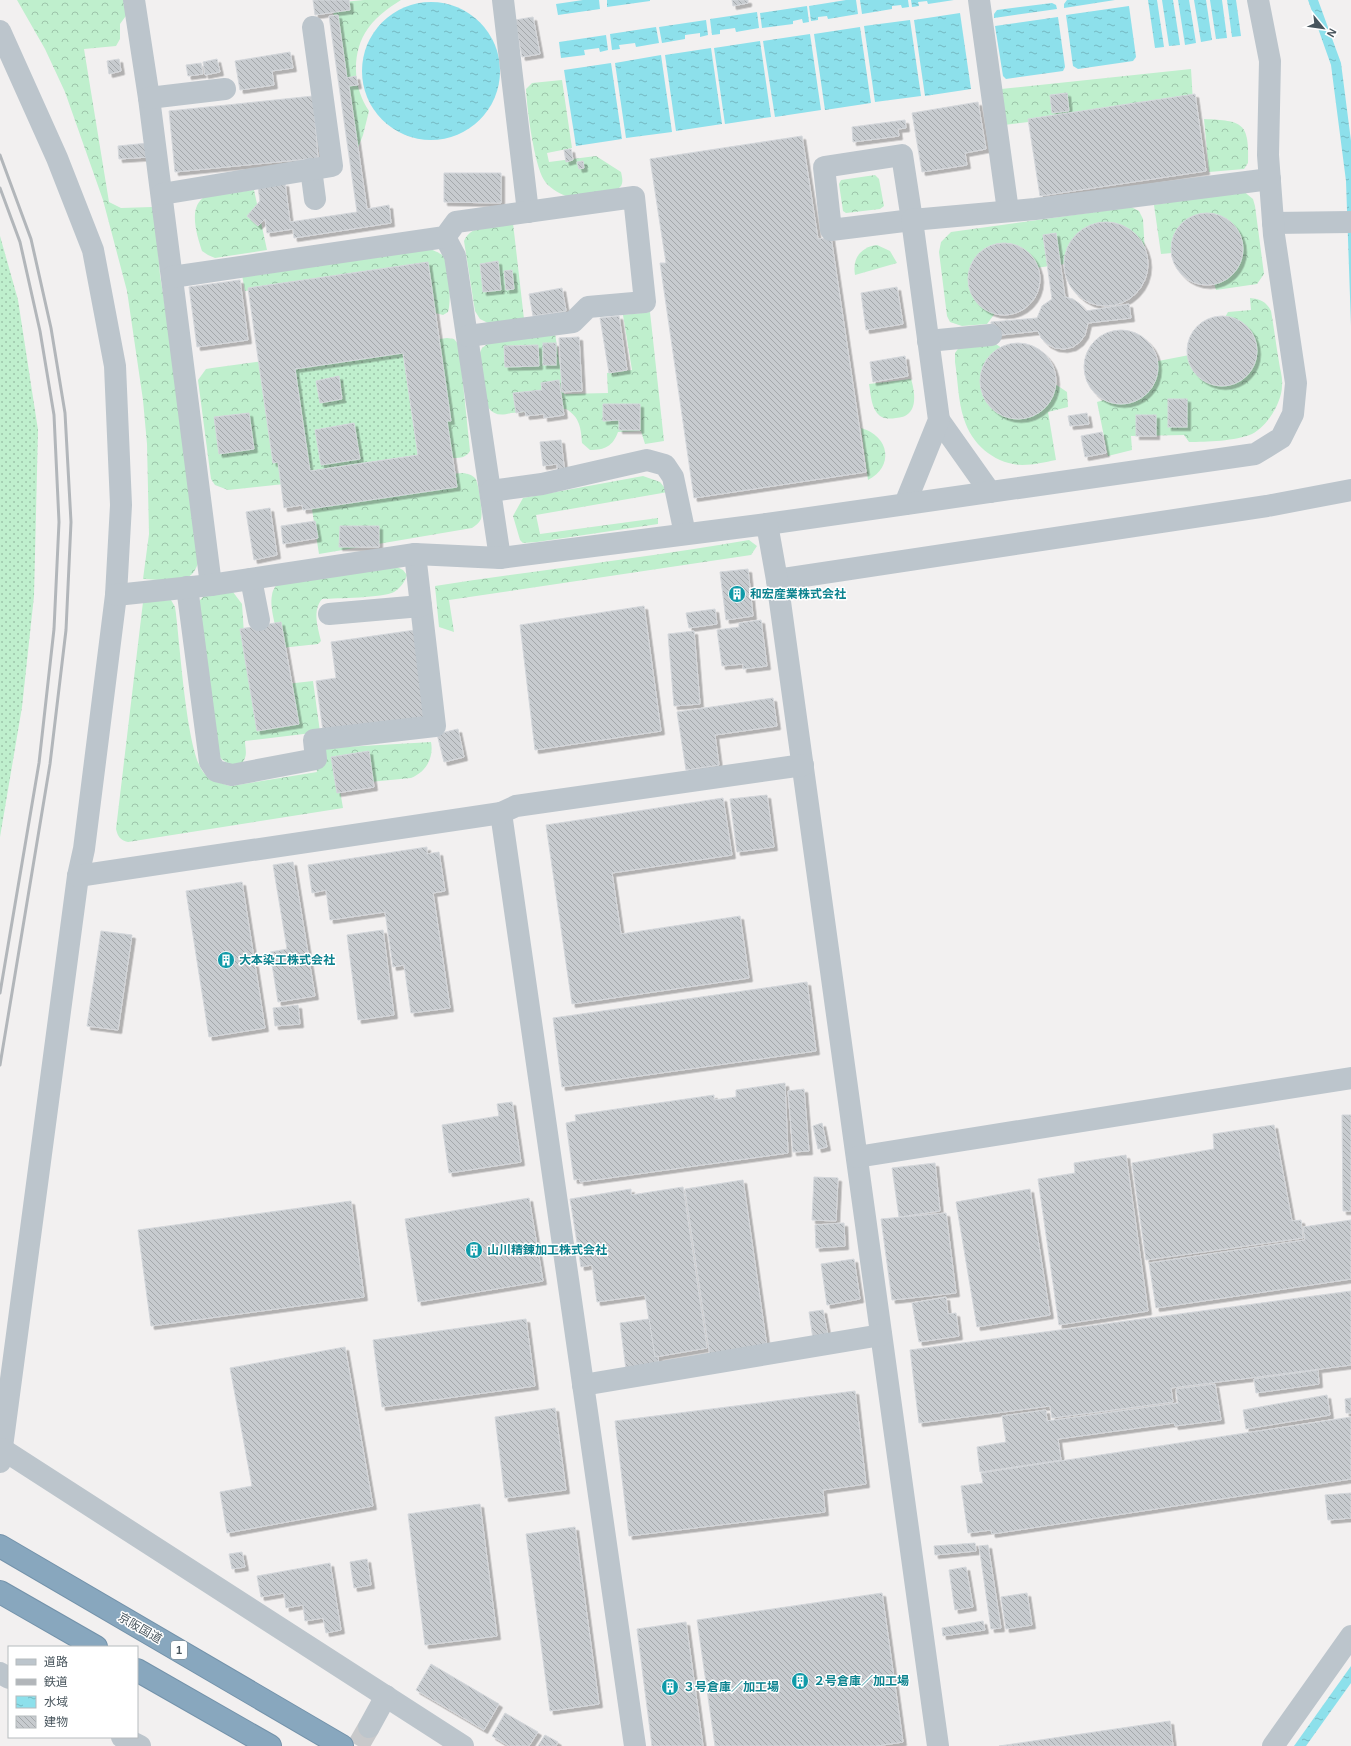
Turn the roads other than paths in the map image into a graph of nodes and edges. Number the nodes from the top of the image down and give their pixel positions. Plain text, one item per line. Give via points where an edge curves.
1 (134, 0) edge
2 (503, 0) edge
3 (979, 0) edge
4 (1258, 0) edge
5 (313, 27) dead end
6 (0, 31) edge
7 (225, 89) dead end
8 (149, 98) junction
9 (311, 170) junction
10 (1270, 179) junction
11 (162, 194) junction
12 (315, 199) dead end
13 (1008, 211) junction
14 (528, 212) junction
15 (912, 220) junction
16 (1344, 222) edge
17 (1273, 223) junction
18 (445, 237) junction
19 (172, 277) junction
20 (991, 335) dead end
21 (468, 336) junction
22 (928, 341) junction
23 (938, 420) junction
24 (1351, 490) edge
25 (491, 491) junction
26 (990, 492) junction
27 (905, 504) junction
28 (767, 524) junction
29 (685, 534) junction
30 (415, 554) junction
31 (500, 558) junction
32 (251, 579) junction
33 (777, 580) junction
34 (212, 584) junction
35 (187, 587) junction
36 (116, 595) junction
37 (421, 606) junction
38 (329, 614) dead end
39 (259, 620) dead end
40 (803, 766) junction
41 (501, 813) junction
42 (78, 876) junction
43 (1351, 1078) edge
44 (857, 1157) junction
45 (881, 1336) junction
46 (583, 1385) junction
47 (1, 1456) edge
48 (8, 1550) edge
49 (7, 1596) edge
50 (1351, 1636) edge
51 (94, 1646) edge
52 (138, 1671) edge
53 (386, 1696) junction
54 (369, 1727) tunnel mouth
55 (124, 1738) edge
56 (140, 1746) edge
57 (270, 1746) edge
58 (342, 1746) edge
59 (463, 1746) edge
60 (635, 1746) edge
61 (938, 1746) edge
62 (1273, 1746) edge

1 - 8 street
2 - 14 street
3 - 13 street
4 - 10 street via 1270,62
5 - 9 street via 332,166
6 - 36 street via 57,158 93,250 115,366 121,505
7 - 8 street
8 - 11 street
9 - 11 street
9 - 12 street
10 - 13 street
10 - 17 street
11 - 19 street
13 - 15 street
14 - 18 street via 456,222
14 - 21 street via 634,197 645,302 588,307 573,322
15 - 15 street via 831,230 824,167 902,156
15 - 22 street
16 - 17 street
17 - 26 street via 1296,383 1292,414 1281,438 1255,454
18 - 19 street
18 - 21 street via 455,256
19 - 34 street
20 - 22 street
21 - 25 street
22 - 23 street
23 - 26 street
23 - 27 street
24 - 33 street via 1268,506
25 - 29 street via 542,484 647,460 664,465 673,477
25 - 31 street
26 - 27 street
27 - 28 street
28 - 29 street
28 - 33 street
29 - 31 street
30 - 31 street
30 - 32 street
30 - 37 street
32 - 34 street
32 - 39 street
33 - 40 street
34 - 35 street
35 - 36 street
35 - 37 street via 210,762 216,771 232,775 316,759 314,740 435,726
36 - 42 street via 84,849
37 - 38 street
40 - 41 street via 516,806
40 - 44 street
41 - 42 street
41 - 46 street
42 - 47 street
43 - 44 street
44 - 45 street
45 - 46 street
45 - 61 street
46 - 60 street
47 - 53 street
48 - 58 highway, 京阪国道 / 1
49 - 51 highway
50 - 62 street
52 - 57 highway
53 - 54 street
53 - 59 street
55 - 56 street

